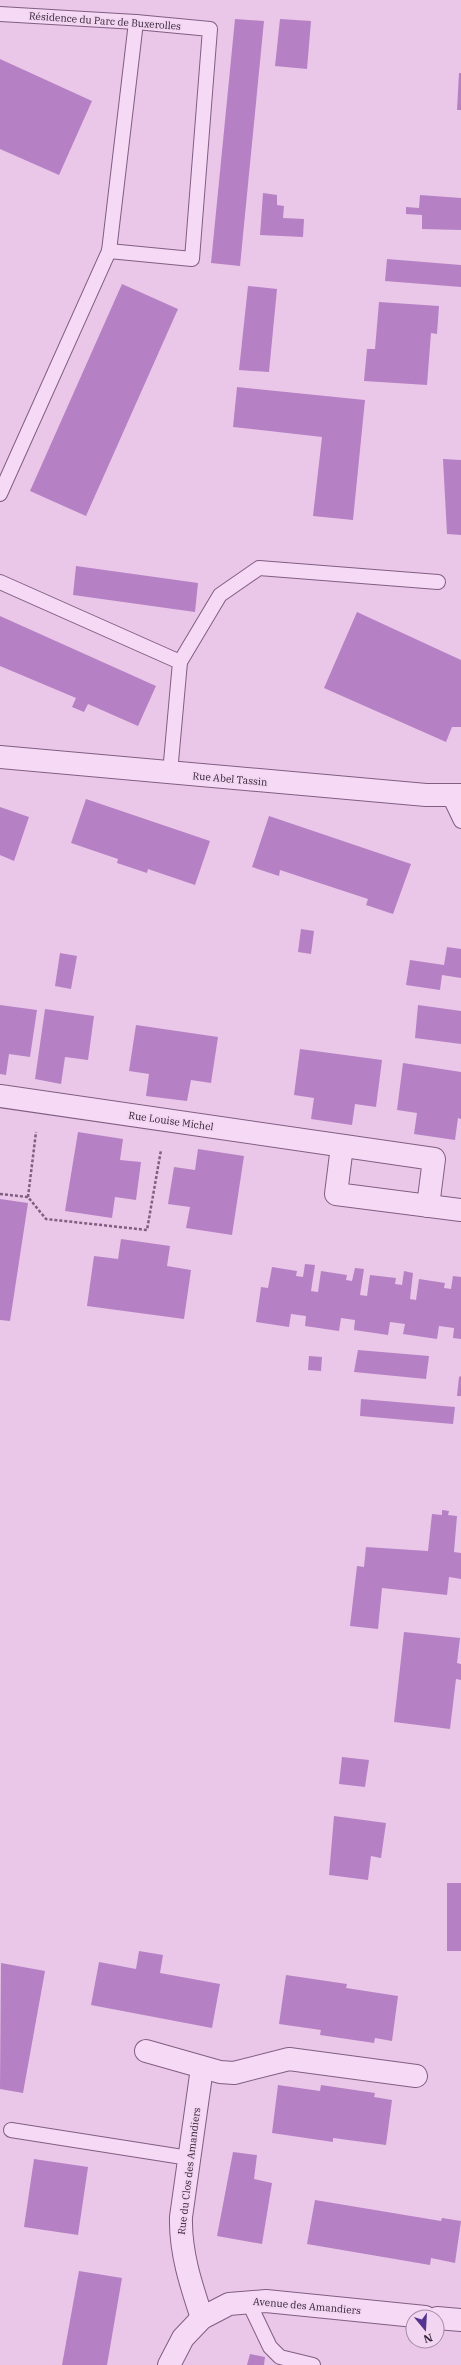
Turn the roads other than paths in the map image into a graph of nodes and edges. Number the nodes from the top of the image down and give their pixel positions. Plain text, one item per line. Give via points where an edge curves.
1 (0, 14) edge
2 (136, 22) junction
3 (109, 252) junction
4 (0, 494) edge
5 (0, 582) edge
6 (438, 582) dead end
7 (180, 662) junction
8 (0, 757) edge
9 (170, 774) junction
10 (455, 795) edge
11 (461, 821) edge
12 (0, 1096) edge
13 (342, 1146) junction
14 (428, 1206) junction
15 (461, 1210) edge
16 (146, 2051) dead end
17 (202, 2068) junction
18 (416, 2076) dead end
19 (11, 2130) dead end
20 (189, 2158) junction
21 (248, 2301) junction
22 (405, 2315) edge
23 (202, 2318) junction
24 (445, 2319) edge
25 (461, 2320) edge
26 (169, 2365) edge
27 (313, 2365) edge

1 - 2 lane, Résidence du Parc de Buxerolles
2 - 3 lane
2 - 3 lane, Résidence du Parc de Buxerolles via 210,28 192,259
3 - 4 lane
5 - 7 lane
6 - 7 lane via 259,568 220,595
7 - 9 lane
8 - 9 street, Rue Abel Tassin
9 - 10 street, Rue Abel Tassin
10 - 11 lane
12 - 13 street, Rue Louise Michel
13 - 14 street, Rue Louise Michel via 434,1159
13 - 14 street via 336,1194
14 - 15 street
16 - 17 street
17 - 18 street via 234,2073 289,2059
17 - 20 street, Rue du Clos des Amandiers
19 - 20 lane
20 - 23 street, Rue du Clos des Amandiers via 180,2239
21 - 22 street, Avenue des Amandiers
21 - 23 street, Avenue des Amandiers via 229,2304
21 - 27 lane via 270,2347 280,2358
23 - 26 street, Avenue des Amandiers via 183,2338
24 - 25 street

